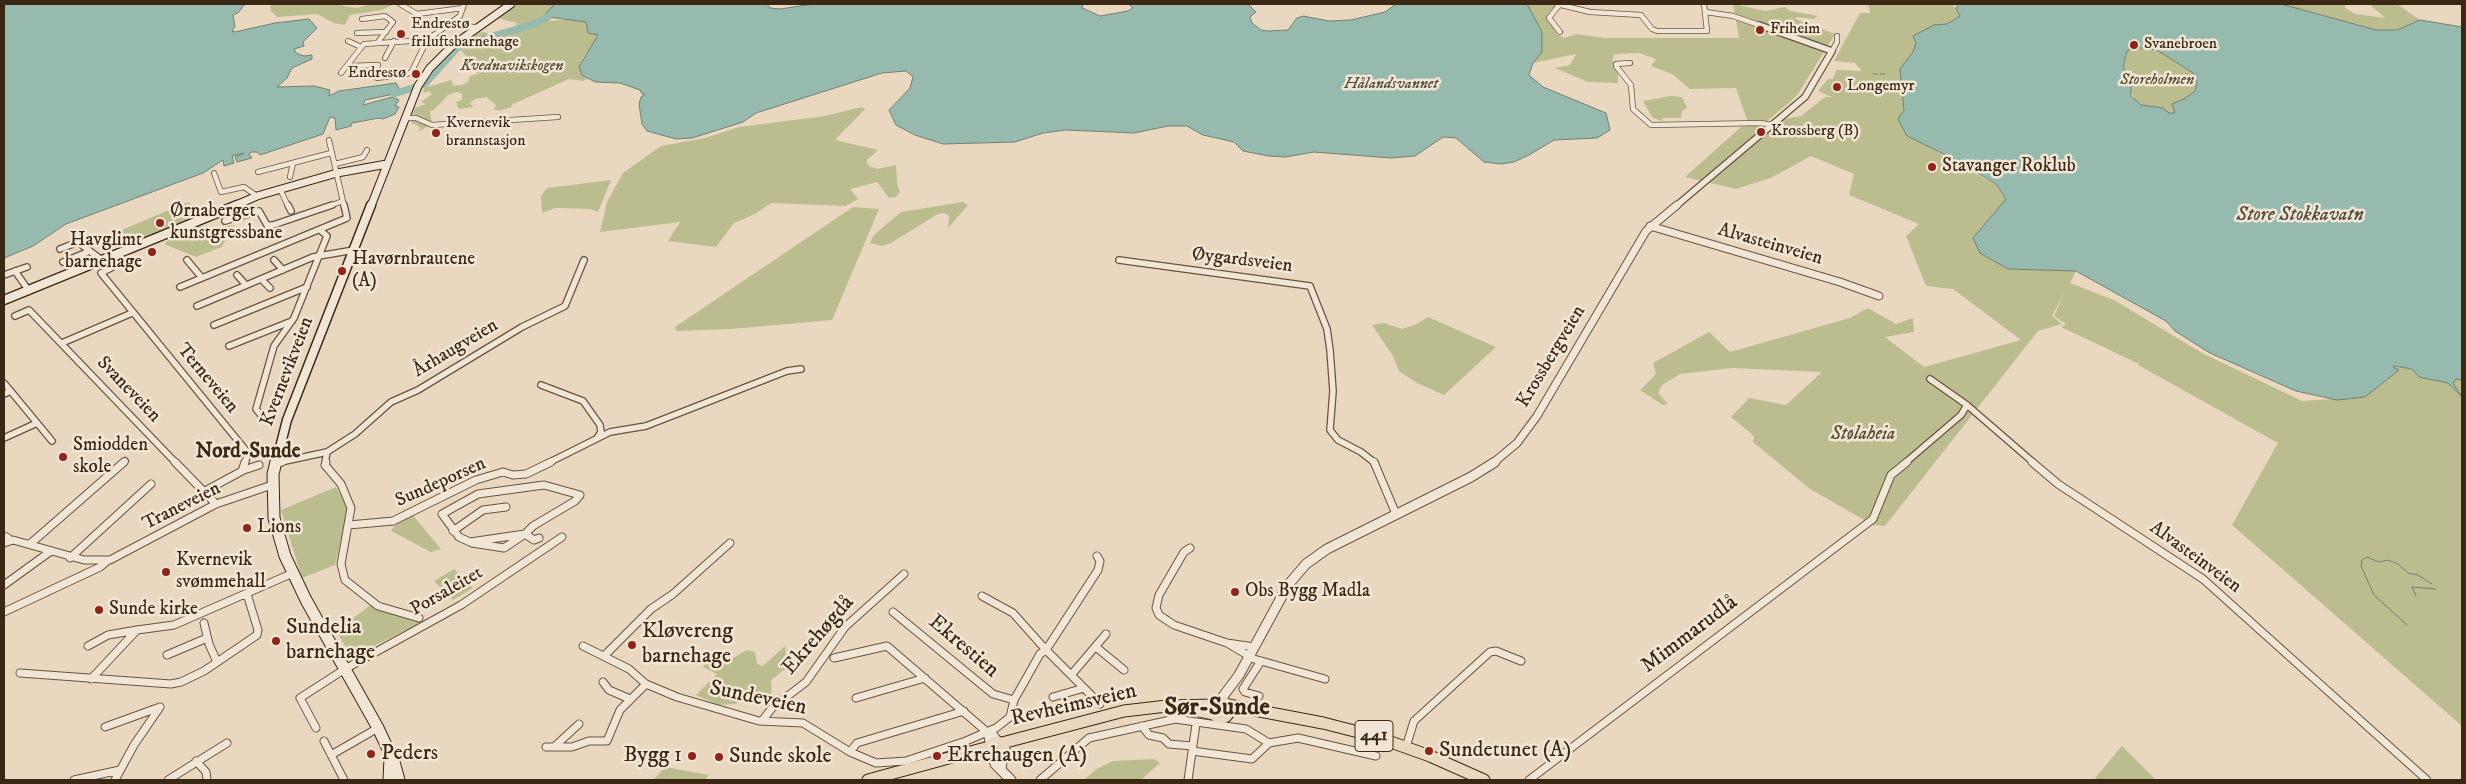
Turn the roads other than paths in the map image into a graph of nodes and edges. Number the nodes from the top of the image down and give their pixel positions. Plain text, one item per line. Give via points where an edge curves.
1 (400, 4) edge
2 (511, 4) edge
3 (1559, 4) edge
4 (1704, 4) edge
5 (445, 5) edge
6 (463, 6) edge
7 (443, 11) junction
8 (1706, 12) junction
9 (362, 19) dead end
10 (1759, 25) joint
11 (445, 26) junction
12 (474, 29) junction
13 (358, 32) dead end
14 (386, 32) junction
15 (1560, 32) dead end
16 (1837, 36) dead end
17 (427, 40) junction
18 (348, 41) dead end
19 (394, 41) junction
20 (378, 42) junction
21 (360, 46) junction
22 (1832, 51) junction
23 (386, 58) dead end
24 (1630, 63) dead end
25 (348, 66) junction
26 (341, 73) dead end
27 (558, 117) dead end
28 (405, 118) junction
29 (1771, 125) junction
30 (329, 140) dead end
31 (367, 150) dead end
32 (331, 153) junction
33 (293, 163) junction
34 (335, 164) junction
35 (388, 164) junction
36 (258, 172) dead end
37 (214, 173) dead end
38 (337, 173) junction
39 (290, 177) dead end
40 (280, 189) junction
41 (257, 196) junction
42 (343, 201) junction
43 (291, 211) dead end
44 (225, 222) dead end
45 (1650, 226) junction
46 (320, 230) junction
47 (60, 249) dead end
48 (354, 250) junction
49 (90, 251) junction
50 (320, 255) junction
51 (186, 260) dead end
52 (274, 260) dead end
53 (584, 260) dead end
54 (1119, 260) dead end
55 (103, 261) junction
56 (63, 262) dead end
57 (26, 267) dead end
58 (111, 268) dead end
59 (283, 270) junction
60 (15, 271) junction
61 (4, 275) edge
62 (236, 275) dead end
63 (202, 278) junction
64 (261, 279) junction
65 (246, 285) junction
66 (180, 287) dead end
67 (306, 287) junction
68 (270, 288) dead end
69 (29, 291) junction
70 (1880, 296) dead end
71 (4, 300) edge
72 (198, 306) dead end
73 (132, 313) junction
74 (15, 316) dead end
75 (292, 321) junction
76 (214, 325) dead end
77 (62, 343) junction
78 (229, 346) dead end
79 (801, 369) dead end
80 (1930, 379) dead end
81 (4, 383) edge
82 (542, 385) dead end
83 (11, 391) junction
84 (4, 394) edge
85 (1967, 406) junction
86 (264, 419) dead end
87 (37, 423) junction
88 (4, 438) edge
89 (597, 438) junction
90 (52, 441) dead end
91 (327, 452) junction
92 (125, 461) dead end
93 (275, 463) junction
94 (259, 465) dead end
95 (244, 470) junction
96 (151, 484) dead end
97 (272, 485) junction
98 (205, 490) junction
99 (216, 504) junction
100 (506, 507) dead end
101 (1396, 514) junction
102 (349, 525) junction
103 (454, 532) junction
104 (525, 534) junction
105 (562, 537) dead end
106 (539, 538) dead end
107 (5, 540) edge
108 (472, 543) junction
109 (730, 543) dead end
110 (30, 544) junction
111 (1190, 548) dead end
112 (51, 552) junction
113 (1098, 556) dead end
114 (70, 558) junction
115 (107, 561) junction
116 (293, 573) junction
117 (904, 574) dead end
118 (4, 585) edge
119 (247, 594) junction
120 (982, 596) dead end
121 (4, 612) edge
122 (893, 612) dead end
123 (418, 618) dead end
124 (204, 623) dead end
125 (137, 630) junction
126 (1106, 634) dead end
127 (206, 638) junction
128 (1227, 643) junction
129 (88, 646) dead end
130 (583, 646) dead end
131 (1096, 647) junction
132 (1254, 648) junction
133 (1046, 650) junction
134 (166, 655) dead end
135 (604, 656) junction
136 (1249, 657) junction
137 (834, 658) dead end
138 (1260, 661) junction
139 (1521, 661) dead end
140 (217, 662) junction
141 (345, 669) junction
142 (1124, 670) dead end
143 (20, 673) dead end
144 (1072, 674) junction
145 (925, 678) junction
146 (91, 679) junction
147 (1325, 679) dead end
148 (603, 682) dead end
149 (646, 684) junction
150 (1084, 688) junction
151 (1259, 696) dead end
152 (1053, 697) dead end
153 (856, 698) dead end
154 (630, 699) junction
155 (1014, 700) junction
156 (1100, 704) dead end
157 (1222, 708) junction
158 (964, 711) junction
159 (762, 721) junction
160 (579, 724) dead end
161 (1196, 724) junction
162 (1142, 726) junction
163 (105, 727) dead end
164 (316, 728) dead end
165 (378, 728) junction
166 (987, 732) junction
167 (324, 740) dead end
168 (227, 743) dead end
169 (1268, 743) junction
170 (1406, 747) junction
171 (1192, 748) junction
172 (996, 749) junction
173 (850, 752) junction
174 (389, 753) junction
175 (331, 755) junction
176 (1376, 756) dead end
177 (196, 761) junction
178 (120, 770) junction
179 (74, 780) edge
180 (115, 780) edge
181 (168, 780) edge
182 (207, 780) edge
183 (344, 780) edge
184 (389, 780) edge
185 (399, 780) edge
186 (868, 780) edge
187 (1011, 780) edge
188 (1040, 780) edge
189 (1188, 780) edge
190 (1484, 780) edge
191 (1529, 780) edge
192 (2427, 780) edge

1 - 7 street via 417,14
2 - 12 main road, Kvernevikveien
3 - 8 street via 1590,12 1641,15 1657,31 1708,30
3 - 15 street via 1549,18
4 - 8 street
5 - 7 street
6 - 7 street
6 - 11 street via 460,16
8 - 10 street via 1733,16
9 - 14 street via 385,16 393,23
10 - 22 street
11 - 12 street
11 - 17 street
12 - 28 main road, Kvernevikveien via 430,68 418,86
13 - 14 street
14 - 20 street
16 - 22 street, Krossbergveien
17 - 19 street
17 - 25 street via 411,73 374,77 378,66
18 - 21 street
19 - 20 street
19 - 23 street
20 - 21 street
21 - 25 street
22 - 29 street, Krossbergveien via 1805,97
24 - 29 street via 1618,63 1616,66 1631,85 1633,110 1651,125
25 - 26 street
27 - 28 street via 432,125 416,118
28 - 35 main road, Kvernevikveien
29 - 45 street, Krossbergveien
30 - 32 street
31 - 34 street via 364,157
32 - 33 street
32 - 34 street
33 - 36 street
33 - 39 street
34 - 38 street
35 - 38 main road
35 - 48 main road, Kvernevikveien
37 - 41 street via 221,192 244,187
38 - 40 main road
38 - 42 street
40 - 41 main road
40 - 43 street
41 - 55 main road
42 - 44 street via 273,225 267,225 260,211
42 - 46 street via 346,219
45 - 70 street, Alvasteinveien
45 - 101 street, Krossbergveien via 1537,416 1517,443 1471,477
46 - 50 street via 328,236
46 - 63 street
47 - 49 street via 78,242
48 - 50 street
48 - 93 main road, Kvernevikveien via 287,420
49 - 55 street
49 - 56 street
50 - 59 street
50 - 67 street
51 - 63 street
52 - 59 street
53 - 91 street, Århaugveien via 565,306 527,324 418,390 391,402 355,434
54 - 101 street, Øygardsveien via 1310,286 1327,329 1330,350 1333,390 1330,430 1338,440 1373,460
55 - 69 main road
57 - 60 street
58 - 73 street, Terneveien via 101,273
59 - 64 street
60 - 61 street
60 - 69 street
62 - 65 street
63 - 66 street
64 - 65 street
64 - 68 street
65 - 72 street
67 - 75 street
67 - 76 street
69 - 71 main road
73 - 77 street
73 - 95 street, Terneveien via 246,450
74 - 77 street, Svaneveien via 29,310
75 - 78 street
75 - 86 street via 276,342 265,376 256,409
77 - 98 street, Svaneveien
79 - 89 street, Sundeporsen via 787,371 646,426 620,429
80 - 85 street, Alvasteinveien
81 - 83 street
82 - 89 street via 583,401 600,425 601,432
83 - 84 street
83 - 87 street
85 - 191 street, Mimmarudlå via 1961,415 1891,475 1873,519
85 - 192 street, Alvasteinveien via 2058,484 2221,594
87 - 88 street
87 - 90 street
89 - 102 street, Sundeporsen via 526,474 498,473 454,489 393,522
91 - 93 street
91 - 102 street via 325,465 337,477 351,508
92 - 110 street
93 - 97 main road, Kvernevikveien
94 - 95 street
95 - 98 street
96 - 114 street
97 - 99 street, Traneveien
97 - 116 main road, Kvernevikveien via 274,518
98 - 99 street, Svaneveien
99 - 115 street, Traneveien
100 - 103 street via 483,510
101 - 132 street, Krossbergveien via 1327,549 1306,564 1288,585
102 - 123 street via 341,564 345,580 378,606
103 - 104 street via 442,514 471,496 544,485 580,495
103 - 108 street via 462,540
104 - 106 street via 534,540
104 - 108 street
104 - 108 street via 504,548
105 - 141 street, Porsaleitet via 461,605
107 - 110 street
109 - 135 street via 651,610
110 - 112 street
111 - 128 street via 1184,552 1159,595 1157,612 1168,622
112 - 114 street
112 - 118 street
113 - 133 street, Sundeveien via 1098,570
114 - 115 street
115 - 121 street, Traneveien
116 - 119 street
116 - 141 main road, Kvernevikveien
117 - 159 street, Ekrehøgdå via 845,627 806,682 772,708
119 - 125 street via 174,624
119 - 140 street via 257,635
120 - 133 street via 1013,613
122 - 155 street, Ekrestien via 994,696
124 - 127 street
125 - 129 street via 108,635
125 - 146 street
126 - 131 street
127 - 134 street
127 - 140 street
128 - 132 street
128 - 136 street
130 - 135 street, Sundeveien
131 - 142 street
131 - 144 street
132 - 136 street, Krossbergveien
133 - 144 street
133 - 155 street, Sundeveien via 1040,654
135 - 149 street, Sundeveien via 629,669
136 - 138 street
136 - 157 street, Krossbergveien
137 - 145 street via 887,646
138 - 147 street
138 - 151 street via 1243,689
139 - 170 street via 1496,651 1490,652 1416,718
140 - 146 street via 196,676 176,683
141 - 164 street, Porsaleitet via 300,698
141 - 165 main road, Kvernevikveien
143 - 146 street
144 - 150 street
145 - 153 street
145 - 158 street
148 - 154 street via 609,690
149 - 154 street
149 - 159 street, Sundeveien via 708,708
150 - 152 street
150 - 156 street
154 - 160 street via 620,710 607,740 550,747
155 - 166 street, Sundeveien via 1010,717
157 - 170 main road, Revheimsveien / 441 via 1323,723
157 - 172 main road, Revheimsveien / 441 via 1167,710 1106,718
158 - 166 street
158 - 173 street via 857,743
159 - 173 street, Sundeveien via 803,723
161 - 162 street via 1175,719
161 - 169 street via 1246,729
161 - 171 street
162 - 171 street via 1149,735 1163,738 1170,744
162 - 188 street via 1089,738
163 - 178 street via 160,707
165 - 174 main road, Kvernevikveien
165 - 175 street
166 - 172 street
166 - 173 street, Sundeveien via 894,763 871,762
167 - 175 street
168 - 177 street
169 - 171 street via 1252,759
169 - 176 street via 1298,738
170 - 190 main road, Revheimsveien / 441
171 - 189 street
172 - 186 main road, Revheimsveien / 441
172 - 187 street via 995,764
174 - 184 main road, Kvernevikveien
174 - 185 main road, Kvernevikveien
175 - 183 street
177 - 181 street
177 - 182 street via 206,772
178 - 179 street
178 - 180 street

